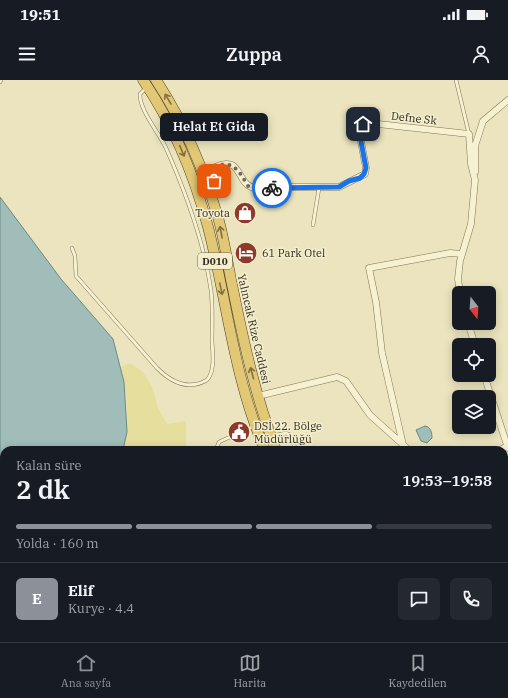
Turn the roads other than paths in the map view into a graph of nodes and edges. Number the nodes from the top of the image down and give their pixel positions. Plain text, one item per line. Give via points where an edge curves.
1 (156, 80) edge
2 (456, 80) edge
3 (143, 82) edge
4 (508, 100) edge
5 (469, 134) junction
6 (475, 180) junction
7 (207, 185) junction
8 (319, 188) junction
9 (314, 225) dead end
10 (72, 248) dead end
11 (462, 254) junction
12 (459, 286) edge
13 (486, 382) edge
14 (258, 396) junction
15 (256, 425) junction
16 (271, 437) junction
17 (403, 444) joint
18 (218, 446) edge
19 (264, 446) edge
20 (274, 446) edge
21 (294, 446) edge
22 (508, 446) edge

7 -> 1 highway, Yalıncak Rize Caddesi via 178,118
2 - 5 lane
3 - 10 lane via 140,94 142,104 173,164 196,227 208,278 213,358 212,372 207,380 196,385 185,385 170,379 157,368 76,276
3 -> 15 highway, Yalıncak Rize Caddesi / D010 via 180,148 198,195 208,227 234,349
4 - 6 street via 483,121 476,146
5 - 6 street
5 - 8 street, Defne Sk via 363,124 359,131 366,168 364,174 339,187
6 - 11 street via 471,224
7 - 8 street, Defne Sk via 214,181 215,167 226,163 238,170 248,186
14 -> 7 highway, Yalıncak Rize Caddesi via 245,348 219,222
8 - 9 lane
11 - 12 street
11 - 17 street via 450,253 369,268 382,352
13 - 22 street
14 - 16 highway, Yalıncak Rize Caddesi
14 - 17 street via 337,378 346,381 370,415
15 - 18 lane via 219,442
15 - 19 highway, Yalıncak Rize Caddesi / D010
16 - 20 highway, Yalıncak Rize Caddesi
16 - 21 lane via 286,433 290,435

